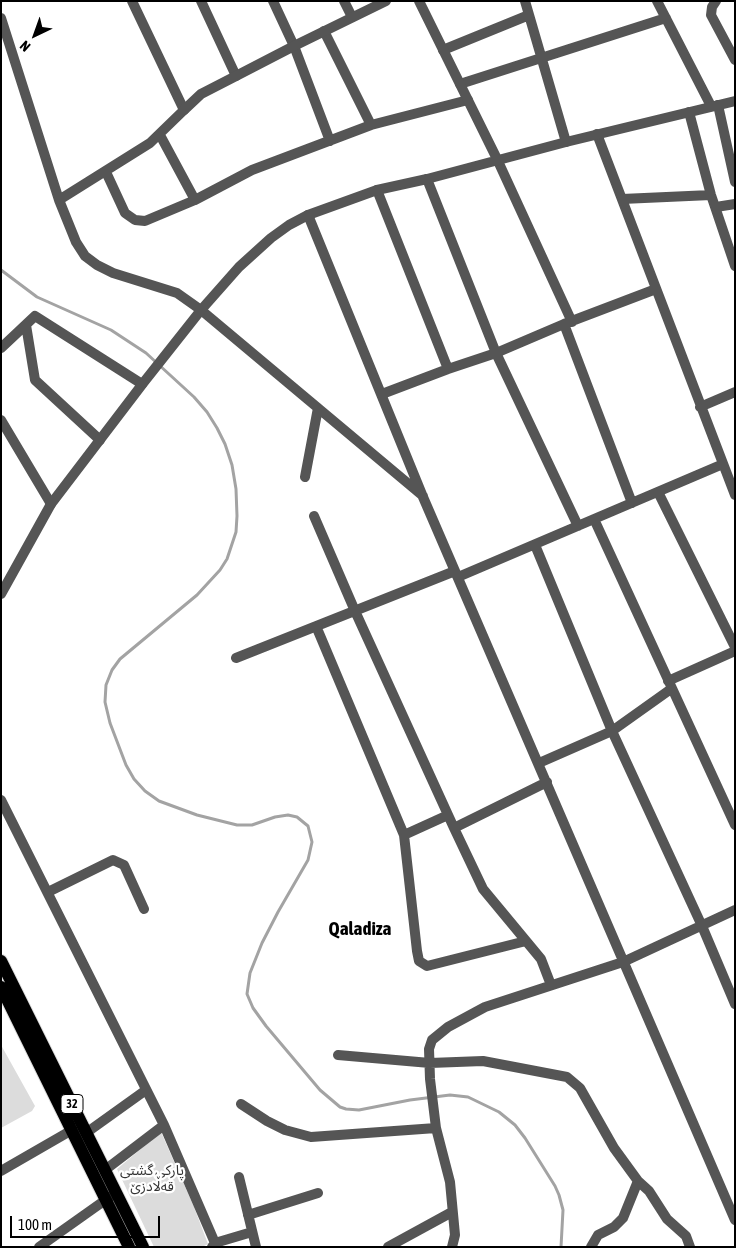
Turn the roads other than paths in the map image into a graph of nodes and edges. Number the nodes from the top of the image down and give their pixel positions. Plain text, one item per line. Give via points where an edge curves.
1 (132, 1) edge
2 (201, 1) edge
3 (273, 1) edge
4 (344, 1) edge
5 (386, 1) edge
6 (419, 1) edge
7 (525, 1) edge
8 (657, 1) edge
9 (716, 1) edge
10 (529, 15) junction
11 (352, 17) junction
12 (1, 18) edge
13 (666, 18) junction
14 (324, 31) junction
15 (294, 46) junction
16 (444, 50) junction
17 (541, 58) junction
18 (735, 60) edge
19 (236, 76) junction
20 (460, 84) junction
21 (468, 100) junction
22 (735, 101) edge
23 (715, 105) junction
24 (184, 110) junction
25 (689, 112) junction
26 (371, 124) junction
27 (160, 134) junction
28 (597, 134) junction
29 (330, 140) junction
30 (566, 142) junction
31 (497, 160) junction
32 (106, 172) junction
33 (427, 179) junction
34 (735, 182) edge
35 (377, 190) junction
36 (711, 195) junction
37 (622, 199) junction
38 (59, 200) junction
39 (195, 200) junction
40 (735, 204) edge
41 (716, 207) junction
42 (308, 216) junction
43 (734, 261) edge
44 (656, 289) junction
45 (201, 310) junction
46 (568, 323) junction
47 (26, 325) junction
48 (1, 348) edge
49 (496, 353) junction
50 (448, 369) junction
51 (143, 383) junction
52 (735, 392) edge
53 (382, 394) junction
54 (700, 407) junction
55 (318, 408) junction
56 (1, 420) edge
57 (100, 440) junction
58 (723, 464) junction
59 (305, 477) dead end
60 (658, 492) junction
61 (735, 495) edge
62 (424, 497) junction
63 (632, 503) junction
64 (51, 504) junction
65 (314, 516) dead end
66 (594, 519) junction
67 (578, 526) junction
68 (535, 545) junction
69 (457, 574) junction
70 (1, 594) edge
71 (355, 610) junction
72 (316, 626) junction
73 (735, 649) edge
74 (236, 658) dead end
75 (670, 685) junction
76 (612, 731) junction
77 (539, 763) junction
78 (547, 782) junction
79 (1, 800) edge
80 (448, 815) junction
81 (735, 825) edge
82 (454, 828) junction
83 (404, 835) junction
84 (48, 892) junction
85 (144, 909) dead end
86 (735, 910) edge
87 (702, 926) junction
88 (526, 941) junction
89 (623, 962) junction
90 (3, 975) edge
91 (551, 985) junction
92 (735, 1004) edge
93 (338, 1055) dead end
94 (430, 1063) junction
95 (146, 1090) junction
96 (241, 1104) dead end
97 (164, 1125) junction
98 (436, 1128) junction
99 (72, 1130) junction
100 (86, 1133) junction
101 (105, 1170) junction
102 (1, 1171) edge
103 (239, 1177) dead end
104 (638, 1181) junction
105 (318, 1193) dead end
106 (111, 1196) junction
107 (452, 1212) junction
108 (248, 1215) junction
109 (735, 1220) edge
110 (252, 1232) junction
111 (213, 1245) edge
112 (39, 1247) edge
113 (129, 1247) edge
114 (143, 1247) edge
115 (256, 1247) edge
116 (388, 1247) edge
117 (452, 1247) edge
118 (591, 1247) edge
119 (690, 1247) edge

1 - 24 street
2 - 19 street
3 - 15 street
4 - 11 street
5 - 11 street
6 - 16 street
7 - 10 street
8 - 13 street
9 - 18 street via 711,15
10 - 16 street
10 - 17 street
11 - 14 street
12 - 38 street
13 - 17 street
13 - 23 street
14 - 15 street
14 - 26 street
15 - 19 street
15 - 29 street
16 - 20 street
17 - 20 street
17 - 30 street
19 - 24 street via 201,94
20 - 21 street
21 - 26 street
21 - 31 street
22 - 23 street
23 - 25 street
23 - 34 street
24 - 27 street
25 - 28 street
25 - 36 street
26 - 29 street
27 - 32 street
27 - 39 street
28 - 30 street
28 - 37 street
29 - 39 street via 252,170
30 - 31 street
31 - 33 street
31 - 46 street
32 - 38 street
32 - 39 street via 124,213 135,220 152,219
33 - 35 street
33 - 49 street
35 - 42 street
35 - 50 street
36 - 37 street
36 - 41 street
37 - 44 street
38 - 45 street via 78,248 90,260 113,272 177,292
40 - 41 street
41 - 43 street
42 - 45 street via 289,225 255,251
42 - 53 street
44 - 46 street
44 - 54 street
45 - 51 street
45 - 55 street
46 - 49 street
46 - 63 street
47 - 48 street
47 - 51 street via 36,316
47 - 57 street via 35,380
49 - 50 street
49 - 67 street
50 - 53 street
51 - 57 street
52 - 54 street
53 - 62 street
54 - 58 street
55 - 59 street
55 - 62 street
56 - 64 street
57 - 64 street
58 - 60 street
58 - 61 street
60 - 63 street
60 - 73 street
62 - 69 street
63 - 66 street
64 - 70 street
65 - 71 street
66 - 67 street
66 - 75 street
67 - 68 street
68 - 69 street
68 - 76 street
69 - 71 street
69 - 77 street
71 - 72 street
71 - 80 street
72 - 74 street
72 - 83 street
73 - 75 street
75 - 76 street
75 - 81 street
76 - 77 street
76 - 87 street
77 - 78 street
78 - 82 street
78 - 89 street
79 - 84 street
80 - 82 street
80 - 83 street
82 - 88 street via 483,889
83 - 88 street via 420,960 427,966
84 - 85 street via 113,860 124,866
84 - 95 street
86 - 87 street
87 - 89 street
87 - 92 street
88 - 91 street via 541,959
89 - 91 street
89 - 109 street
90 - 99 main road, 32
90 - 100 main road, 32
91 - 94 street via 485,1007 452,1024 432,1040
93 - 94 street
94 - 98 street
94 - 104 street via 483,1061 567,1077 586,1096 614,1148
95 - 97 street
95 - 100 street
96 - 98 street via 284,1130 311,1137
97 - 101 street
97 - 111 street
98 - 107 street via 450,1182
99 - 102 street
99 - 106 main road, 32
100 - 101 main road, 32
101 - 106 main road, 32
103 - 108 street
104 - 118 street via 623,1218 598,1235
104 - 119 street via 649,1191 667,1219 686,1236
105 - 108 street
106 - 112 street
106 - 113 main road, 32
106 - 114 main road, 32
107 - 116 street
107 - 117 street
108 - 110 street
110 - 111 street
110 - 115 street

